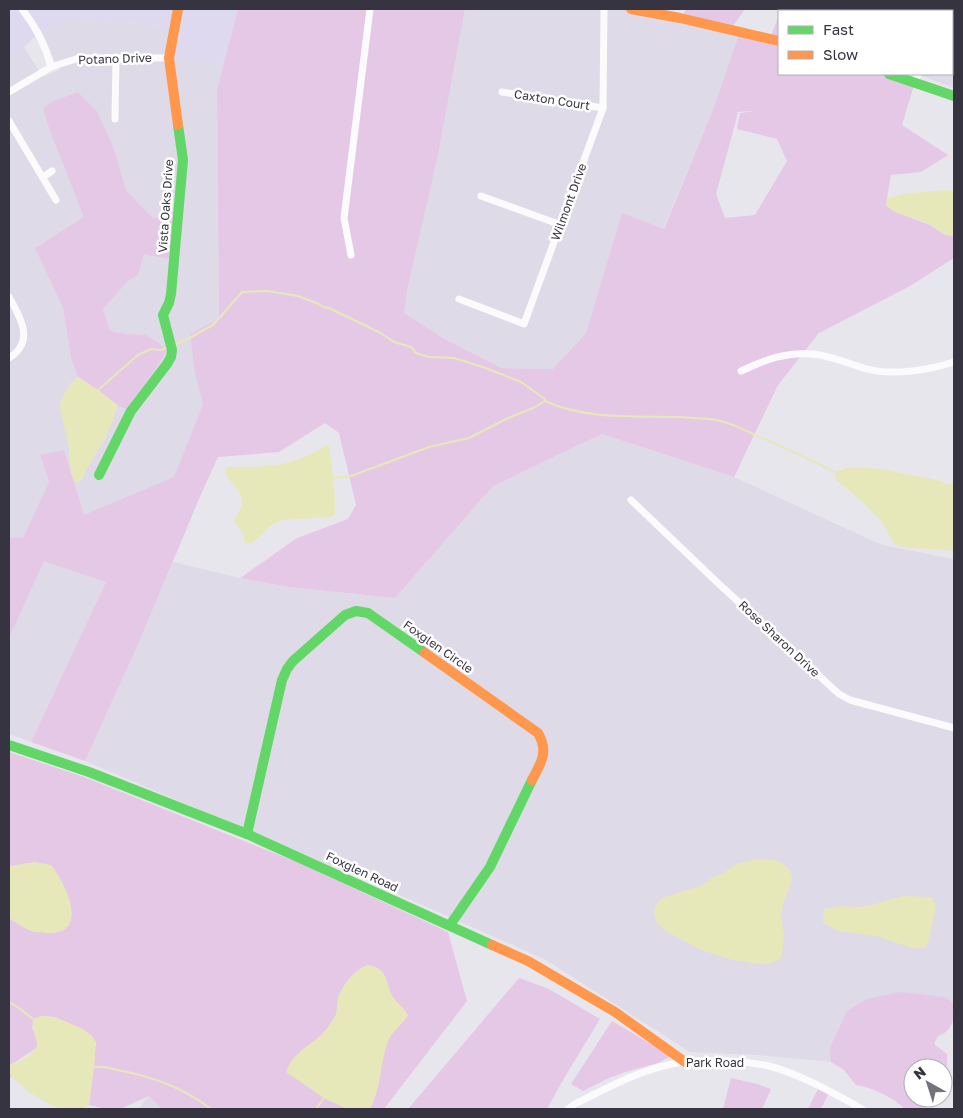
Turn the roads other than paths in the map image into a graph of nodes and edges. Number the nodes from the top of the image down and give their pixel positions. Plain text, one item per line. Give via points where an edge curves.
1 (22, 9) edge
2 (178, 9) edge
3 (370, 9) edge
4 (604, 9) edge
5 (631, 9) edge
6 (778, 40) edge
7 (116, 57) junction
8 (169, 58) junction
9 (52, 67) junction
10 (896, 75) edge
11 (917, 78) edge
12 (9, 92) edge
13 (502, 92) dead end
14 (954, 96) edge
15 (602, 108) junction
16 (114, 119) dead end
17 (9, 121) edge
18 (52, 171) dead end
19 (43, 178) junction
20 (481, 196) dead end
21 (56, 200) dead end
22 (561, 225) junction
23 (351, 255) dead end
24 (9, 297) edge
25 (459, 298) dead end
26 (9, 358) edge
27 (954, 362) edge
28 (741, 371) dead end
29 (99, 475) dead end
30 (632, 500) dead end
31 (954, 728) edge
32 (9, 745) edge
33 (247, 834) junction
34 (450, 926) junction
35 (685, 1062) junction
36 (568, 1109) edge
37 (862, 1109) edge

1 - 9 street via 48,52
2 - 8 street, Vista Oaks Drive
3 - 23 street via 344,218
4 - 15 street, Wilmont Drive
5 - 6 street
7 - 8 street, Potano Drive
7 - 9 street, Potano Drive via 79,58
7 - 16 street
8 - 29 street, Vista Oaks Drive via 183,160 171,294 163,315 171,357 131,411
9 - 12 street, Potano Drive
10 - 11 street
11 - 14 street
13 - 15 street, Caxton Court
15 - 22 street, Wilmont Drive
17 - 19 street
18 - 19 street
19 - 21 street
20 - 22 street
22 - 25 street, Wilmont Drive via 524,324
24 - 26 street via 24,329 20,350
27 - 28 street via 911,372 878,371 818,355 796,354 762,361
30 - 31 street, Rose Sharon Drive via 839,694 858,703
32 - 33 street, Foxglen Road via 89,772
33 - 34 street, Foxglen Road
33 - 34 street, Foxglen Circle via 287,669 345,615 360,610 368,612 538,732 544,741 539,766 490,867
34 - 35 street, Foxglen Road via 554,976 615,1012
35 - 36 street, Park Road via 620,1082
35 - 37 street, Park Road via 724,1060 784,1070

